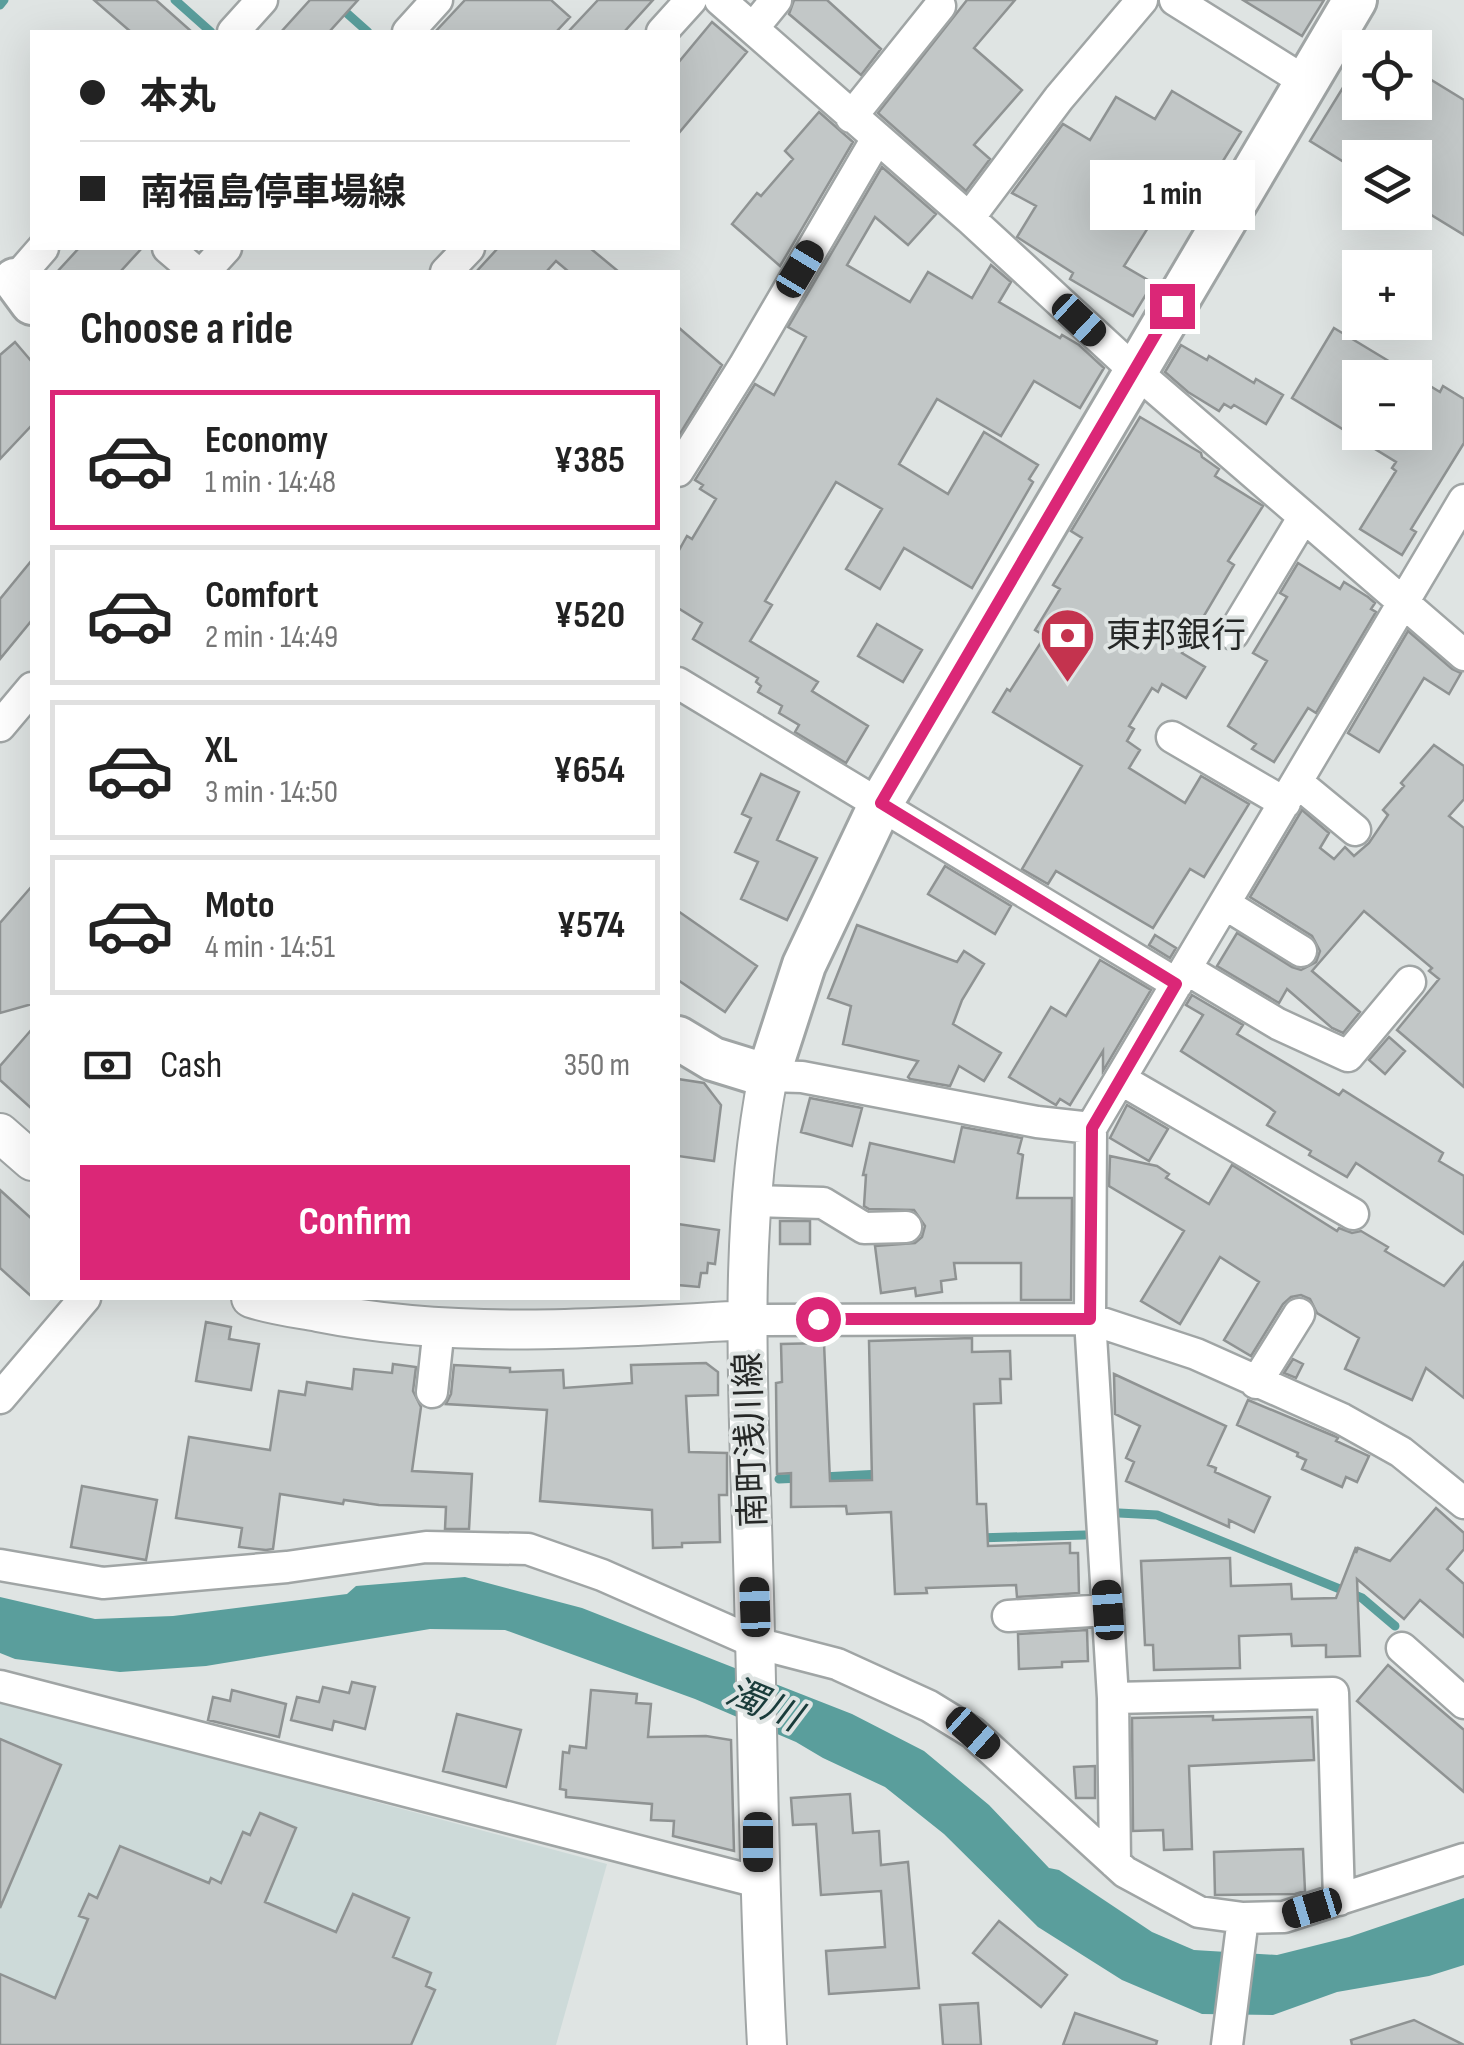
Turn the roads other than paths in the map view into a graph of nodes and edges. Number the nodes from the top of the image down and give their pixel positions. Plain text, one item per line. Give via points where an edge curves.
1 (262, 0) edge
2 (436, 0) edge
3 (691, 0) edge
4 (720, 0) edge
5 (776, 0) edge
6 (1142, 0) edge
7 (1175, 0) edge
8 (1356, 0) edge
9 (940, 6) dead end
10 (754, 28) junction
11 (236, 30) edge
12 (410, 30) edge
13 (664, 30) edge
14 (1306, 82) junction
15 (851, 117) junction
16 (876, 140) junction
17 (968, 218) junction
18 (41, 250) edge
19 (170, 250) edge
20 (224, 250) edge
21 (467, 250) edge
22 (194, 270) edge
23 (206, 270) edge
24 (448, 270) edge
25 (12, 286) edge
26 (1134, 370) junction
27 (682, 452) edge
28 (1464, 500) edge
29 (1303, 518) junction
30 (1403, 603) junction
31 (1233, 634) dead end
32 (1464, 656) edge
33 (680, 684) edge
34 (30, 690) edge
35 (0, 726) edge
36 (1172, 736) dead end
37 (1291, 793) junction
38 (881, 803) junction
39 (1355, 830) dead end
40 (1224, 904) junction
41 (1301, 952) dead end
42 (1181, 976) junction
43 (1410, 982) dead end
44 (680, 1039) edge
45 (768, 1076) junction
46 (1120, 1078) junction
47 (1092, 1128) junction
48 (0, 1133) edge
49 (30, 1159) edge
50 (752, 1201) junction
51 (1353, 1214) dead end
52 (906, 1227) dead end
53 (83, 1300) edge
54 (273, 1300) edge
55 (316, 1304) edge
56 (1299, 1314) dead end
57 (1090, 1319) junction
58 (747, 1320) junction
59 (439, 1327) junction
60 (1256, 1384) junction
61 (432, 1392) dead end
62 (0, 1398) edge
63 (1464, 1503) edge
64 (0, 1565) edge
65 (1108, 1610) junction
66 (1008, 1616) dead end
67 (1402, 1648) dead end
68 (755, 1650) junction
69 (0, 1686) edge
70 (1113, 1698) junction
71 (1464, 1704) edge
72 (1464, 1859) edge
73 (1115, 1863) junction
74 (758, 1882) junction
75 (1339, 1900) junction
76 (1243, 1922) junction
77 (1228, 2040) edge
78 (767, 2045) edge

1 - 11 street
2 - 12 street
3 - 13 street
4 - 10 street
5 - 10 street
6 - 17 street
7 - 14 street
8 - 14 main road
9 - 15 street
10 - 15 street
14 - 26 main road
15 - 16 street
16 - 17 street
16 - 27 street
17 - 26 street
18 - 25 street
19 - 22 street
20 - 23 street
21 - 24 street
26 - 29 street
26 - 38 main road
28 - 30 street
29 - 30 street
29 - 31 street
30 - 32 street
30 - 37 street
33 - 38 street
34 - 35 street
36 - 37 street
37 - 39 street
37 - 40 street
38 - 42 street
38 - 45 main road via 804,965
40 - 41 street
40 - 42 street
42 - 43 street via 1348,1056
42 - 46 street
44 - 45 main road via 713,1060
45 - 47 street
45 - 50 street, 南町浅川線
46 - 47 street
46 - 51 street
47 - 57 street
48 - 49 street
50 - 52 street via 823,1203 864,1228
50 - 58 street, 南町浅川線
53 - 62 street
54 - 55 street
55 - 59 street via 357,1320
56 - 60 street
57 - 58 street
57 - 60 street via 1196,1354
57 - 65 street
58 - 59 street
58 - 68 street, 南町浅川線
59 - 61 street
60 - 63 street via 1401,1452
64 - 68 street via 103,1583 426,1547 528,1549 602,1576
65 - 66 street
65 - 70 street
67 - 71 street
68 - 73 street via 837,1664 929,1706 973,1733
68 - 74 street, 南町浅川線
69 - 74 street
70 - 73 street
70 - 75 street via 1333,1693
72 - 75 street
73 - 76 street via 1199,1912
74 - 78 street, 南町浅川線
75 - 76 street
76 - 77 street

